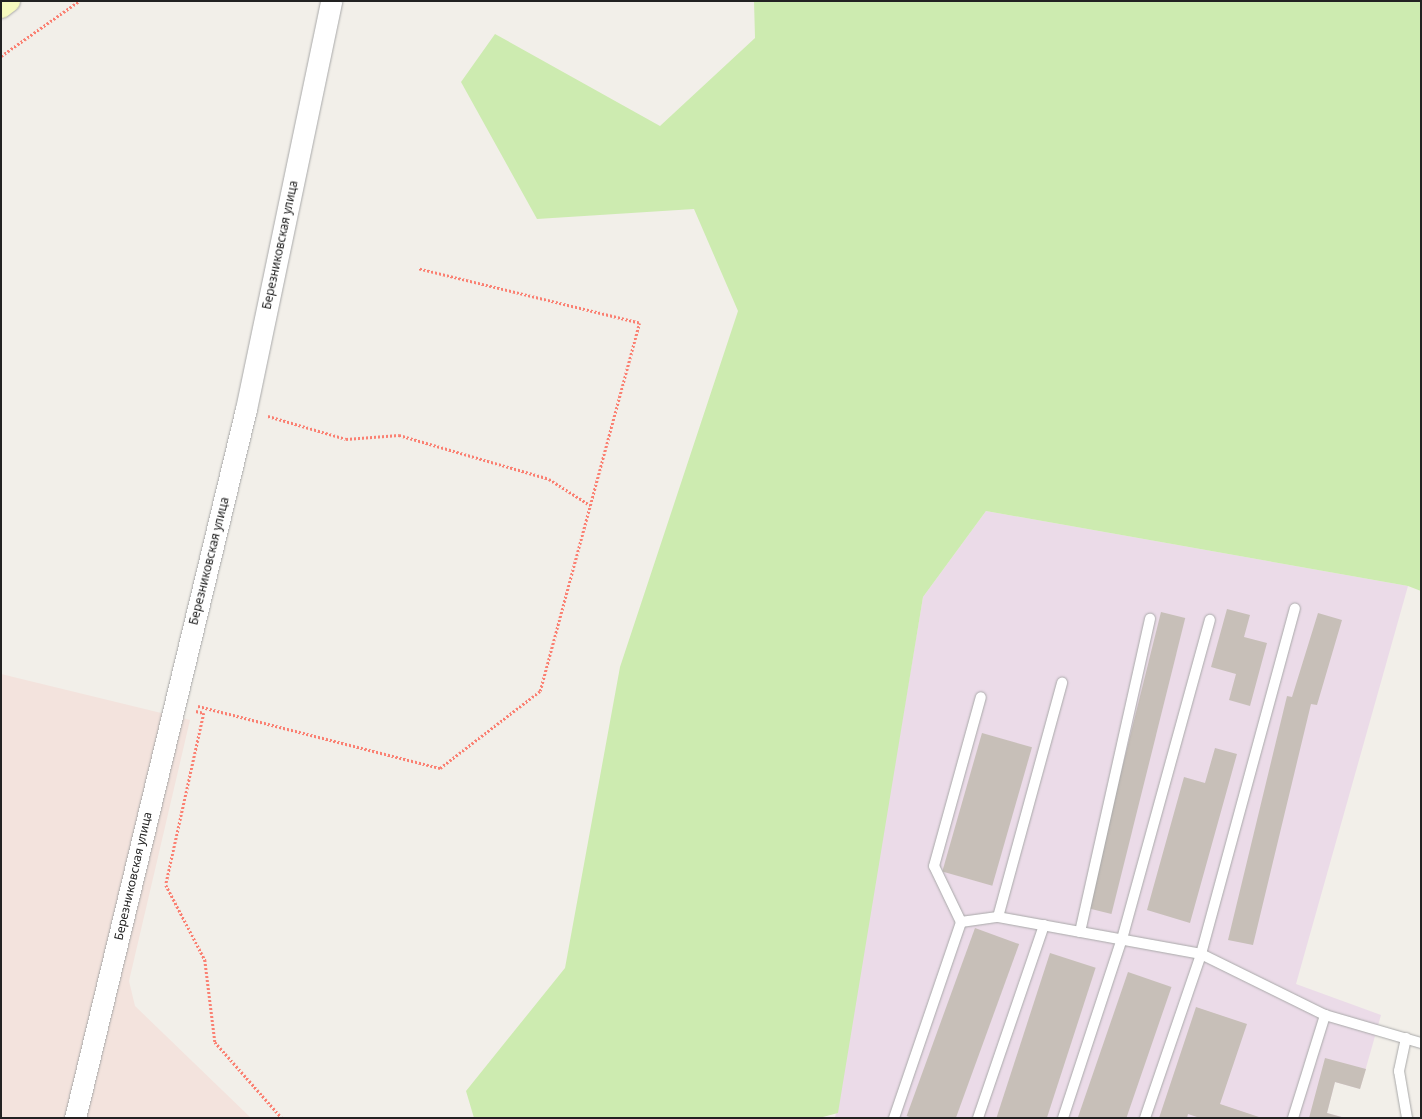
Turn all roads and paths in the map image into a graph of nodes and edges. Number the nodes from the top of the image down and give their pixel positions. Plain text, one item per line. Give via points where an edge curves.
1 (9, 1) edge
2 (79, 1) edge
3 (331, 1) edge
4 (1, 6) edge
5 (1, 56) edge
6 (419, 269) dead end
7 (246, 409) junction
8 (590, 505) junction
9 (1295, 609) dead end
10 (1150, 619) dead end
11 (1210, 620) dead end
12 (1062, 682) dead end
13 (981, 697) dead end
14 (174, 704) junction
15 (998, 916) junction
16 (961, 922) junction
17 (1044, 925) junction
18 (1080, 932) junction
19 (1122, 939) junction
20 (1201, 954) junction
21 (1325, 1015) junction
22 (1406, 1038) junction
23 (1421, 1043) edge
24 (75, 1118) edge
25 (282, 1118) edge
26 (894, 1118) edge
27 (978, 1118) edge
28 (1063, 1118) edge
29 (1145, 1118) edge
30 (1293, 1118) edge
31 (1407, 1118) edge

1 - 4 main road
2 - 5 path
3 - 7 street, Березниковская улица
6 - 8 path via 639,323
7 - 8 path via 346,440 399,435 549,479
7 - 14 street, Березниковская улица
8 - 14 path via 540,691 440,768
9 - 20 lane
10 - 18 lane
11 - 19 lane
12 - 15 lane
13 - 16 lane via 934,866
14 - 24 street, Березниковская улица
14 - 25 path via 204,713 166,885 205,960 215,1042
15 - 16 lane
15 - 17 lane
16 - 26 lane
17 - 18 lane
17 - 27 lane
18 - 19 lane
19 - 20 lane
19 - 28 lane
20 - 21 lane
20 - 29 lane
21 - 22 lane
21 - 30 lane
22 - 23 lane
22 - 31 lane via 1399,1071

